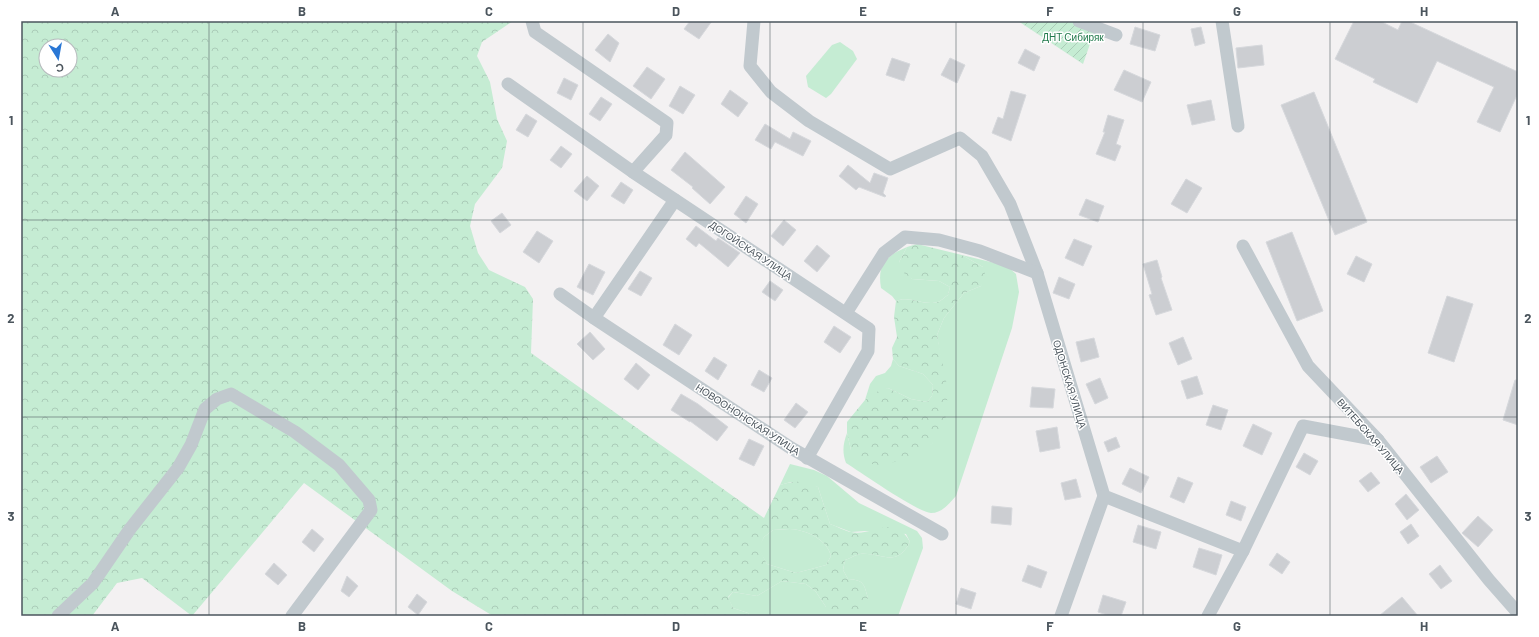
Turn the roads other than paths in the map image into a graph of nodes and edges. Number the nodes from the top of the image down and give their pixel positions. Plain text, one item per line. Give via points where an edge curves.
1 (532, 21) edge
2 (754, 21) edge
3 (1079, 21) edge
4 (1222, 21) edge
5 (1116, 35) dead end
6 (508, 84) dead end
7 (1238, 126) dead end
8 (633, 172) junction
9 (676, 200) junction
10 (1243, 246) dead end
11 (1037, 273) junction
12 (560, 294) dead end
13 (846, 313) junction
14 (594, 318) junction
15 (1378, 440) junction
16 (807, 458) junction
17 (1104, 496) junction
18 (942, 534) dead end
19 (1243, 551) junction
20 (1518, 613) edge
21 (58, 616) edge
22 (292, 616) edge
23 (1061, 616) edge
24 (1208, 616) edge

1 - 8 street via 535,32 668,123 666,134
2 - 11 street, ОДОНСКАЯ УЛИЦА via 750,66 771,92 809,121 890,169 960,138 982,156 1010,204
3 - 5 street
4 - 7 street
6 - 8 street, ДОГОЙСКАЯ УЛИЦА
8 - 9 street, ДОГОЙСКАЯ УЛИЦА
9 - 13 street, ДОГОЙСКАЯ УЛИЦА
9 - 14 street
10 - 15 street, ВИТЕБСКАЯ УЛИЦА via 1308,366
11 - 13 street via 980,251 939,240 905,237 884,253
11 - 17 street, ОДОНСКАЯ УЛИЦА
12 - 14 street, НОВООНОНСКАЯ УЛИЦА
13 - 16 street, ДОГОЙСКАЯ УЛИЦА via 869,329 868,351
14 - 16 street, НОВООНОНСКАЯ УЛИЦА
15 - 19 street via 1303,426
15 - 20 street, ВИТЕБСКАЯ УЛИЦА
16 - 18 street, НОВООНОНСКАЯ УЛИЦА
17 - 19 street
17 - 23 street
19 - 24 street
21 - 22 street via 93,583 130,529 178,468 205,409 217,399 231,394 295,432 339,465 368,500 371,510

